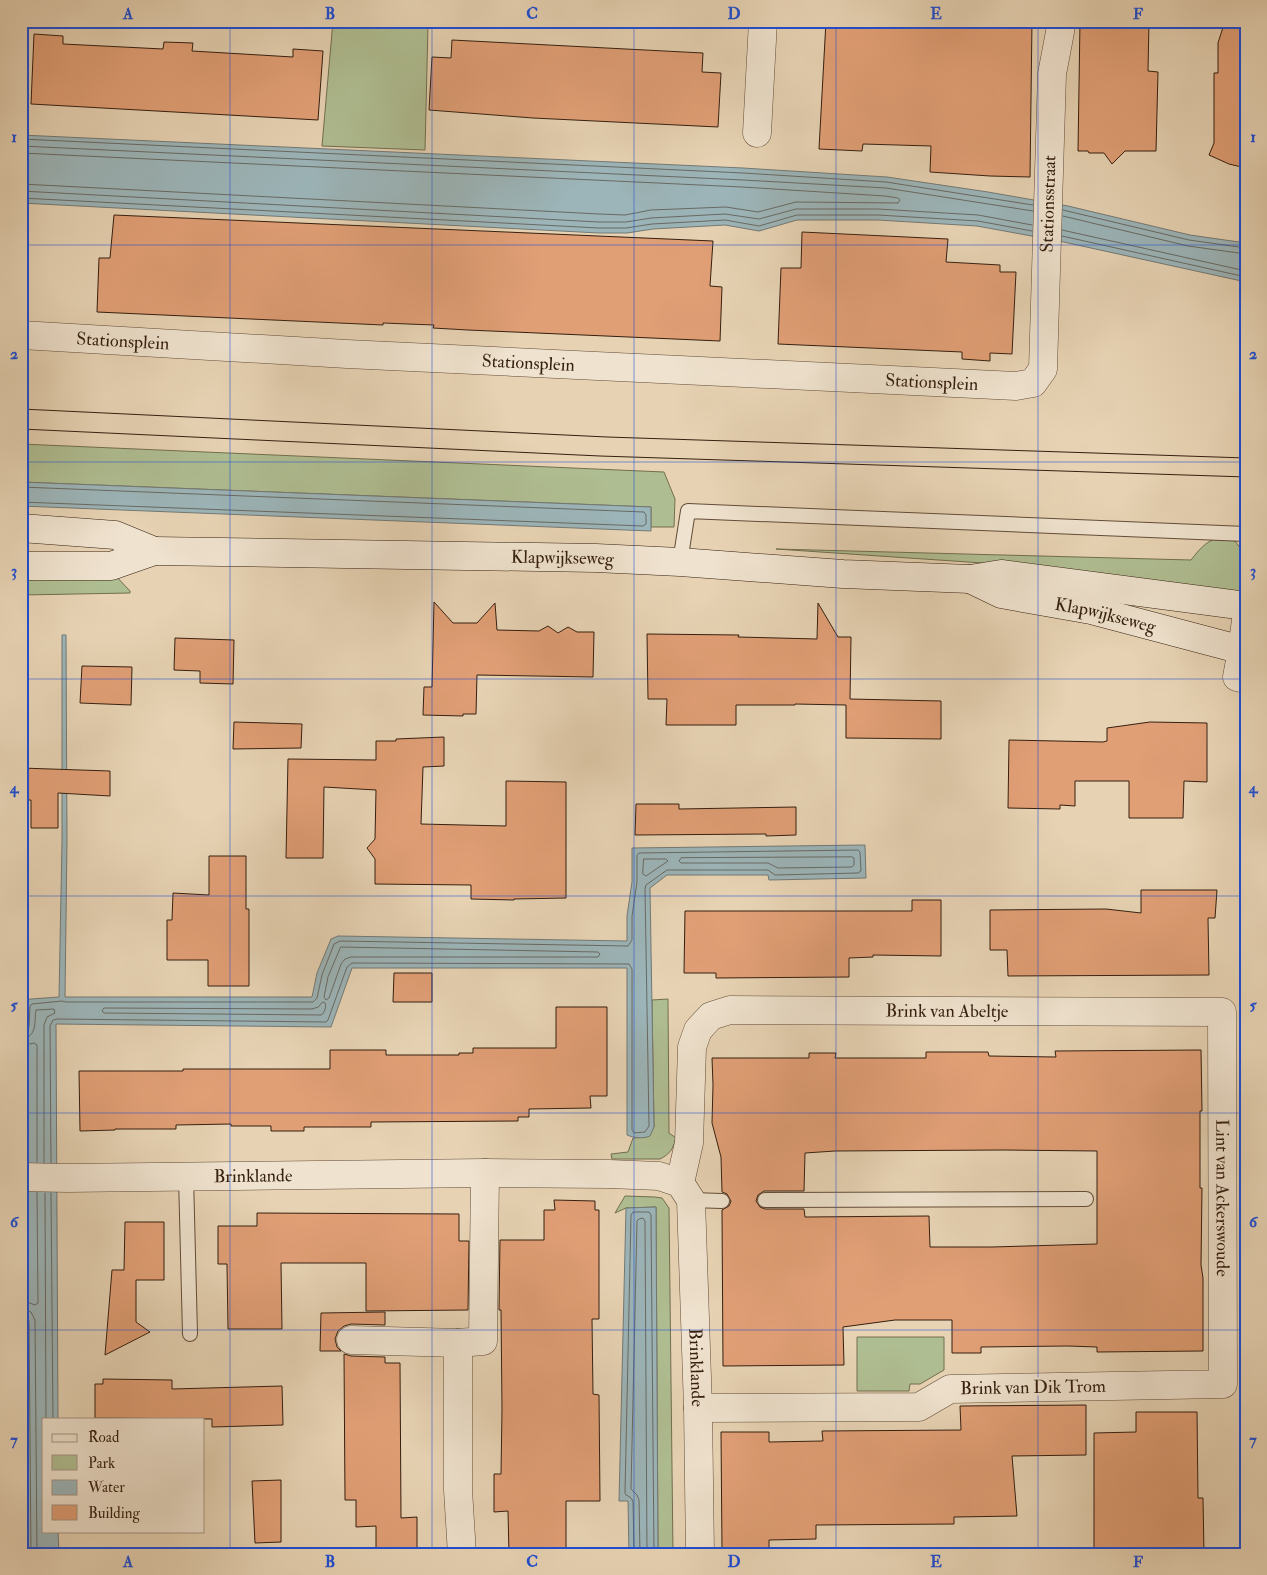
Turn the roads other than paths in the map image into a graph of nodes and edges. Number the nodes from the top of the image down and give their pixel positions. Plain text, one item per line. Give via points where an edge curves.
1 (763, 21) edge
2 (1061, 21) edge
3 (757, 133) dead end
4 (21, 336) edge
5 (1033, 383) joint
6 (21, 528) edge
7 (1246, 534) edge
8 (154, 551) junction
9 (680, 562) junction
10 (21, 566) edge
11 (970, 579) junction
12 (1246, 606) edge
13 (1246, 620) edge
14 (1244, 650) edge
15 (1241, 678) edge
16 (1222, 1012) joint
17 (692, 1047) joint
18 (485, 1173) junction
19 (21, 1176) edge
20 (186, 1176) junction
21 (686, 1192) junction
22 (1086, 1199) dead end
23 (765, 1200) dead end
24 (722, 1201) dead end
25 (190, 1334) dead end
26 (352, 1340) dead end
27 (458, 1343) junction
28 (1223, 1384) joint
29 (698, 1408) junction
30 (462, 1554) edge
31 (700, 1554) edge

1 - 3 street
2 - 5 street, Stationsstraat via 1052,74 1043,369
4 - 5 street, Stationsplein via 1016,386
6 - 8 street, Klapwijkseweg via 115,535
7 - 9 lane via 688,511
8 - 9 street, Klapwijkseweg
8 - 10 street, Klapwijkseweg via 111,566
9 - 11 street, Klapwijkseweg
11 - 12 street, Klapwijkseweg via 1001,574
11 - 14 street, Klapwijkseweg via 1001,594 1091,610
13 - 14 street
14 - 15 street
16 - 17 street, Brink van Abeltje via 730,1010 712,1016 698,1030
16 - 28 street, Lint van Ackerswoude
17 - 21 street, Brinklande
18 - 20 street, Brinklande
18 - 21 street, Brinklande via 659,1176
18 - 27 street via 483,1340
19 - 20 street, Brinklande
20 - 25 lane
21 - 24 lane
21 - 29 street, Brinklande
22 - 23 lane
26 - 27 street
27 - 30 street via 458,1490
28 - 29 street, Brink van Dik Trom via 950,1389 919,1407
29 - 31 street, Brinklande

